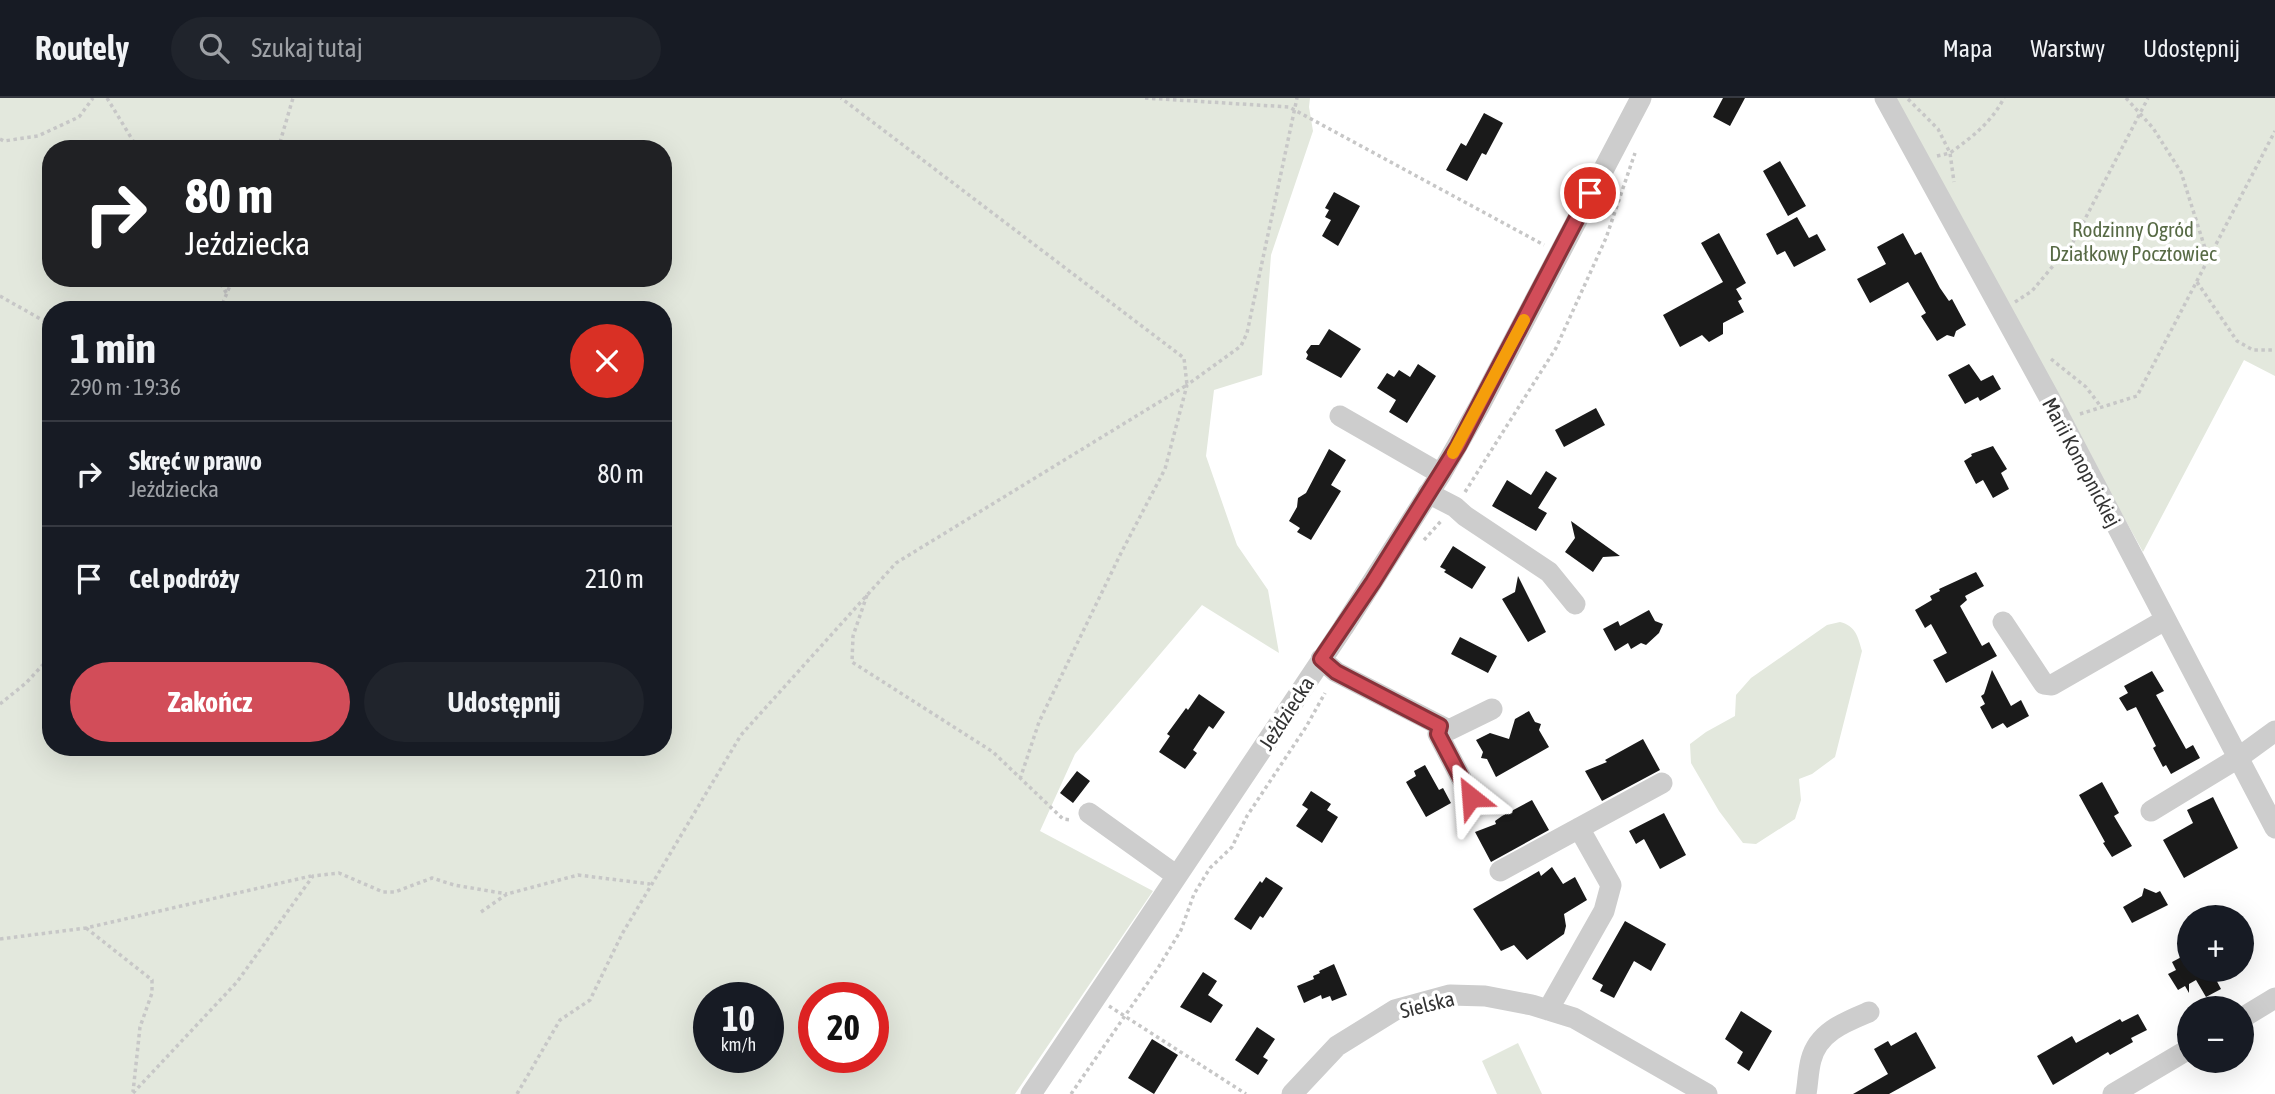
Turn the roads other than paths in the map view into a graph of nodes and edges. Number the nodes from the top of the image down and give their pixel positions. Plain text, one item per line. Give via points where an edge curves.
1 (1641, 98) edge
2 (1885, 98) edge
3 (1340, 416) dead end
4 (1441, 474) junction
5 (1428, 493) junction
6 (1575, 604) dead end
7 (2165, 620) junction
8 (2003, 622) dead end
9 (1321, 659) junction
10 (1492, 709) dead end
11 (1440, 726) junction
12 (2275, 731) edge
13 (2238, 758) junction
14 (1662, 783) dead end
15 (1471, 797) dead end
16 (2151, 811) dead end
17 (1081, 817) road end
18 (1579, 828) junction
19 (2275, 828) edge
20 (1500, 871) dead end
21 (1177, 876) junction
22 (2275, 998) edge
23 (1548, 1010) junction
24 (2254, 1011) edge
25 (1869, 1012) dead end
26 (2177, 1056) edge
27 (1031, 1094) edge
28 (1292, 1094) edge
29 (1707, 1094) edge
30 (1807, 1094) edge
31 (2113, 1094) edge

1 - 4 street, Jeździecka
2 - 7 street, Marii Konopnickiej
3 - 4 street
4 - 5 street, Jeździecka
5 - 6 street via 1549,572
5 - 9 street, Jeździecka
7 - 8 street via 2052,685 2044,684
7 - 13 street, Marii Konopnickiej
9 - 11 street via 1336,672
9 - 21 street, Jeździecka
10 - 11 street via 1449,730
11 - 15 street via 1438,734
12 - 13 street
13 - 16 street
13 - 19 street, Marii Konopnickiej
14 - 18 street
17 - 21 street
18 - 20 street
18 - 23 street via 1611,885 1604,911
21 - 27 street, Jeździecka
22 - 24 street
23 - 28 street, Sielska via 1485,996 1450,995 1395,1010 1337,1046
23 - 29 street, Sielska via 1574,1018
25 - 30 street via 1834,1027 1818,1045 1811,1059
26 - 31 street

